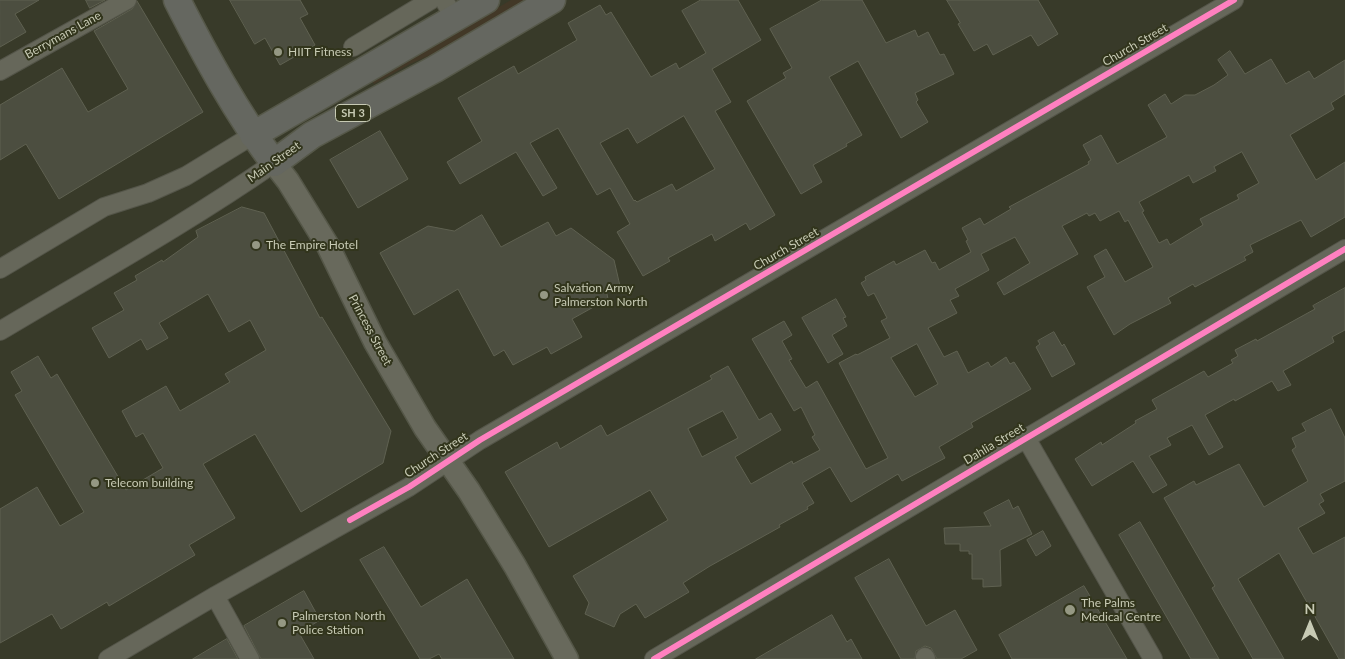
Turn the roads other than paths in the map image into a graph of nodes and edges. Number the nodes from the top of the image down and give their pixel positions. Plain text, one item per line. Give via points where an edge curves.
1 (126, 0) edge
2 (177, 0) edge
3 (431, 0) edge
4 (486, 0) edge
5 (552, 0) edge
6 (1234, 0) edge
7 (449, 9) edge
8 (354, 47) dead end
9 (0, 71) edge
10 (253, 136) junction
11 (274, 163) junction
12 (1345, 249) edge
13 (0, 269) edge
14 (0, 331) edge
15 (1026, 438) junction
16 (449, 461) junction
17 (215, 596) junction
18 (108, 659) edge
19 (250, 659) edge
20 (567, 659) edge
21 (654, 659) edge
22 (1153, 659) edge

1 - 9 street, Berrymans Lane
2 - 10 highway, Princess Street
3 - 8 street
4 - 7 highway, SH 3
5 - 11 highway, Main Street / SH 3 via 312,136
6 - 16 street, Church Street
7 - 10 highway, SH 3
10 - 11 highway, Princess Street
10 - 13 street via 186,176 104,207
11 - 14 street, Main Street via 144,246
11 - 16 main road, Princess Street via 328,246 375,342 425,428
12 - 15 street, Dahlia Street
15 - 21 street, Dahlia Street
15 - 22 street
16 - 17 street, Church Street via 409,487
16 - 20 main road, Princess Street via 515,566
17 - 18 street, Church Street
17 - 19 street

